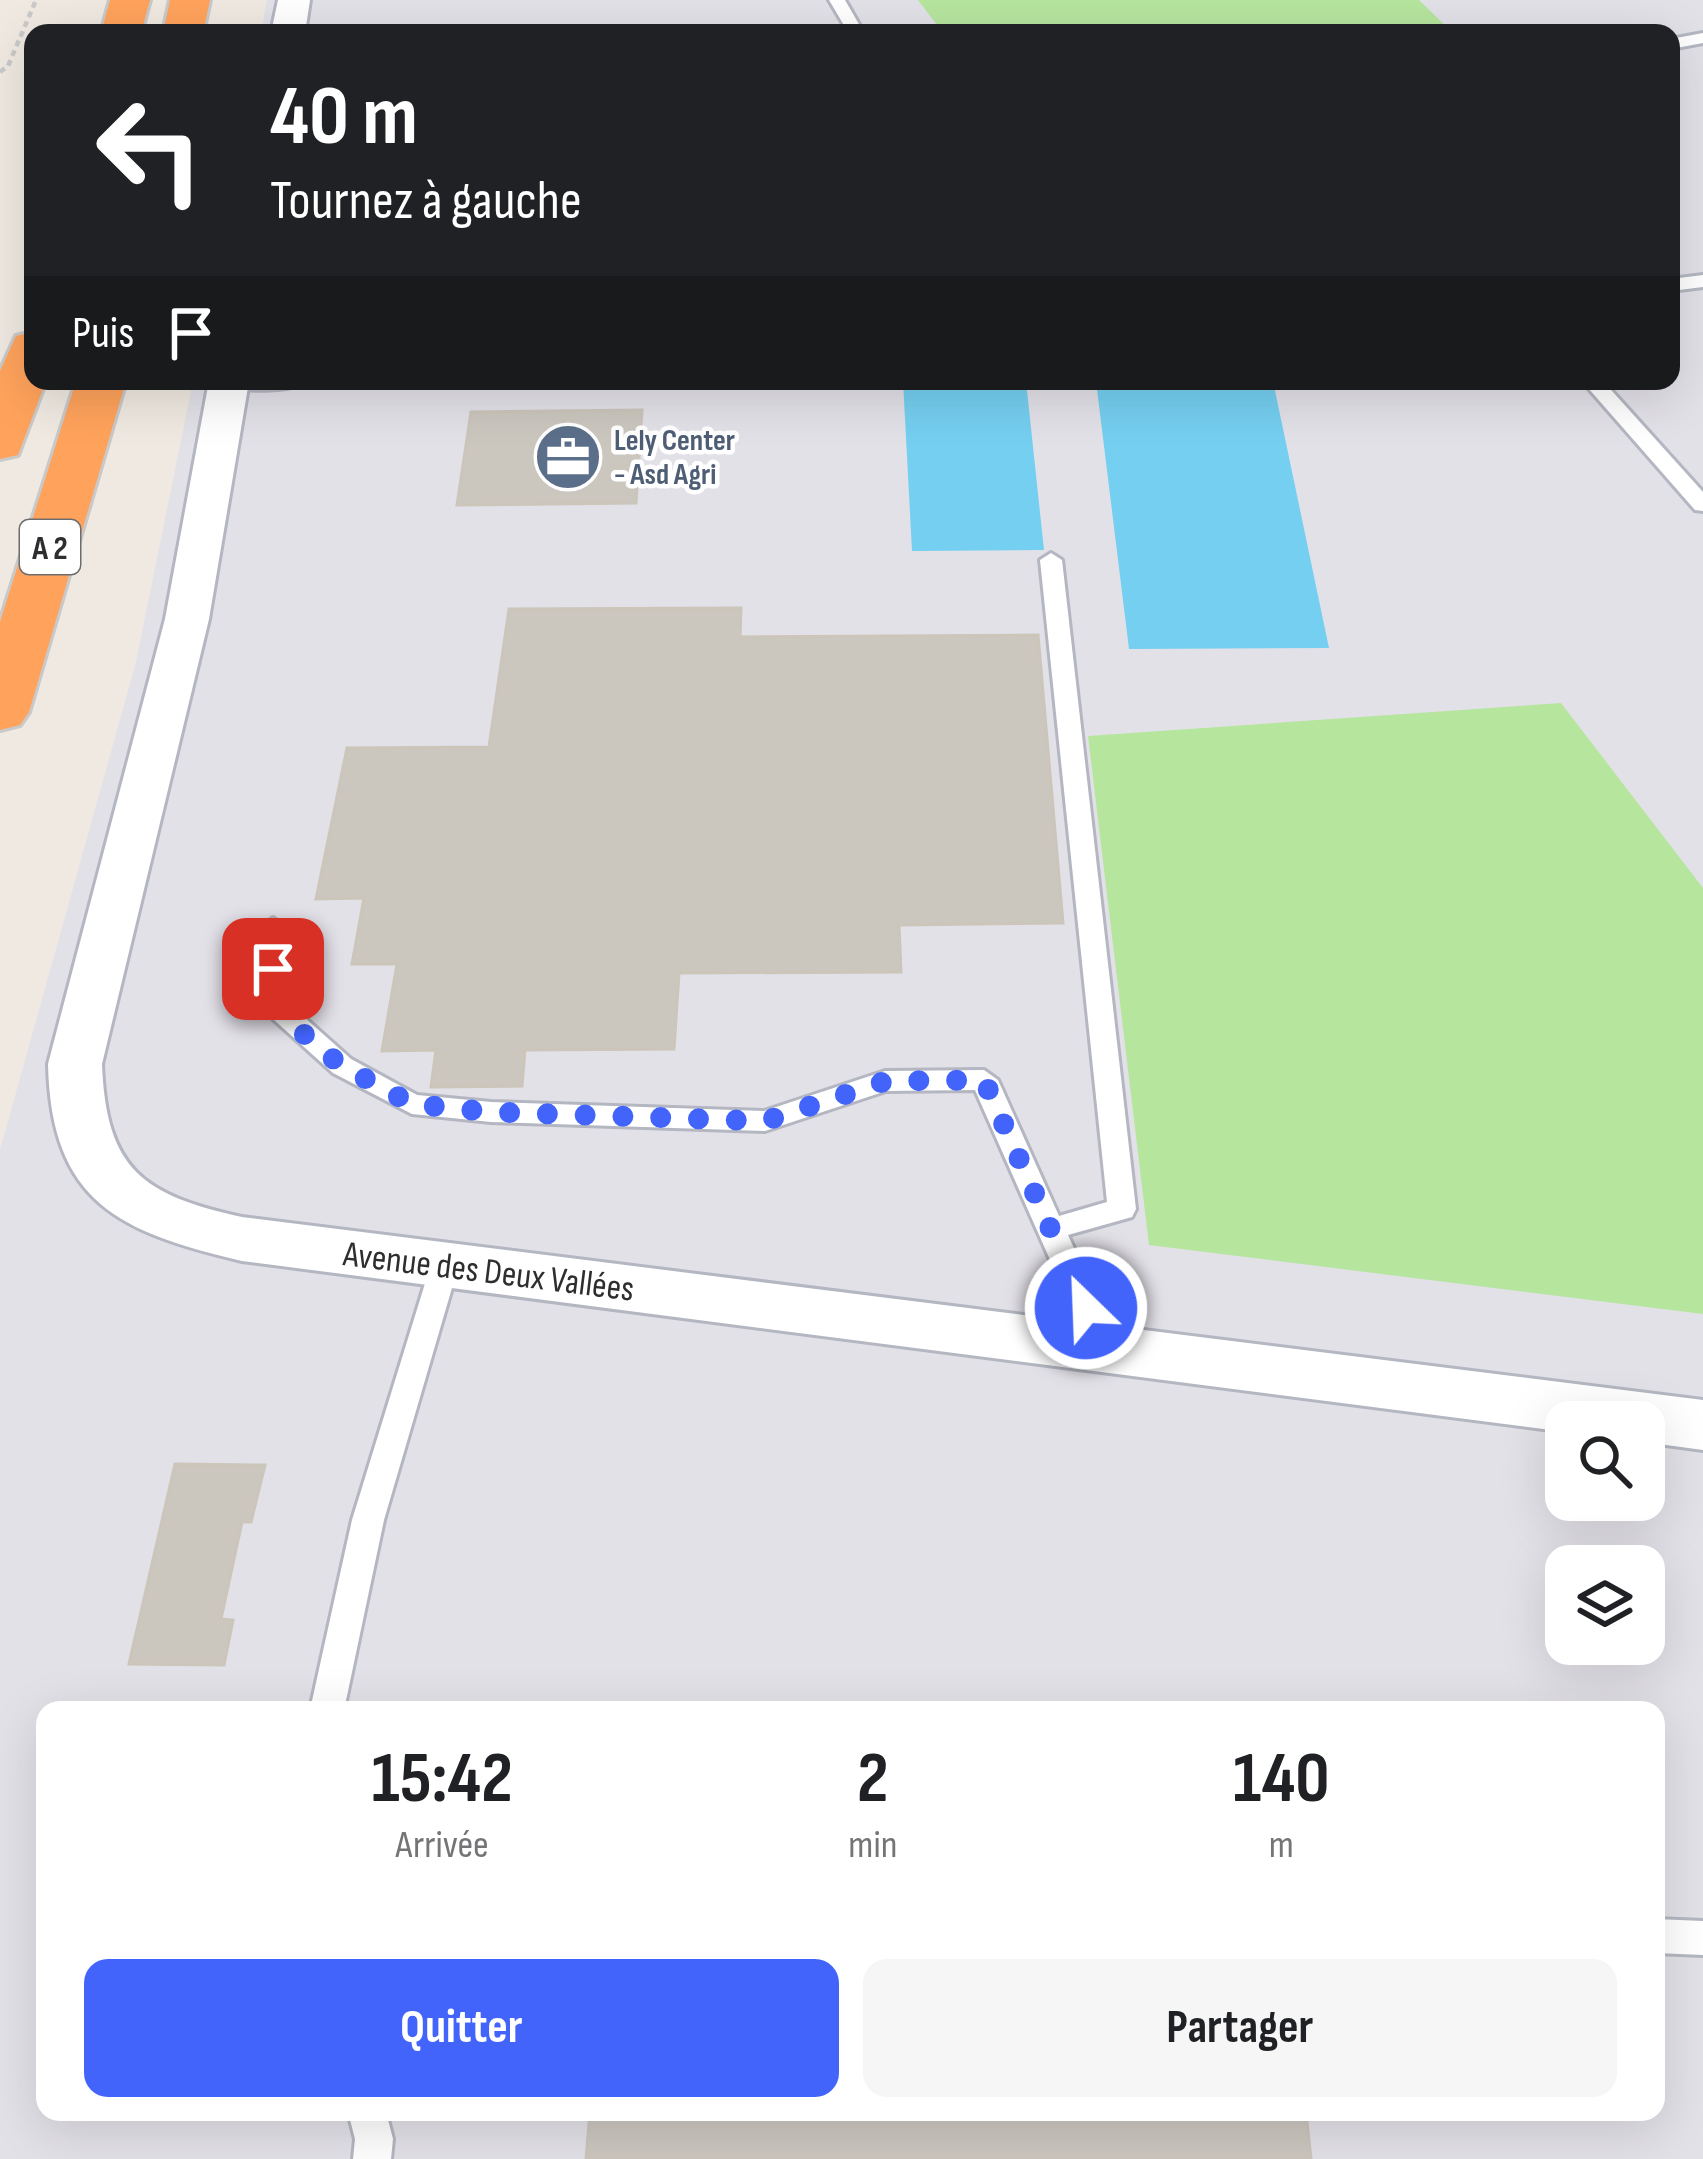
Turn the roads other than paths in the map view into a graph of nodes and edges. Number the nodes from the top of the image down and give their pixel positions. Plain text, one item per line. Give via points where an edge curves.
1 (24, 373) edge
2 (97, 390) edge
3 (227, 390) edge
4 (1600, 390) edge
5 (0, 444) edge
6 (1703, 505) edge
7 (1051, 560) dead end
8 (0, 712) edge
9 (273, 928) dead end
10 (1050, 1228) junction
11 (445, 1264) junction
12 (1104, 1348) junction
13 (1703, 1425) edge
14 (328, 1701) edge
15 (1665, 1936) edge
16 (1703, 1938) edge
17 (369, 2121) edge
18 (372, 2159) edge

1 - 5 highway
2 - 8 highway, A 2
3 - 11 street, Avenue des Deux Vallées via 188,619 77,1052 75,1118 97,1167 134,1203 165,1218 242,1239
4 - 6 lane
7 - 10 lane via 1122,1209
9 - 10 lane via 282,1012 342,1066 412,1104 765,1121 886,1081 984,1080
10 - 12 lane
11 - 12 street, Avenue des Deux Vallées
11 - 14 lane via 368,1520
12 - 13 street, Avenue des Deux Vallées
15 - 16 lane
17 - 18 lane

